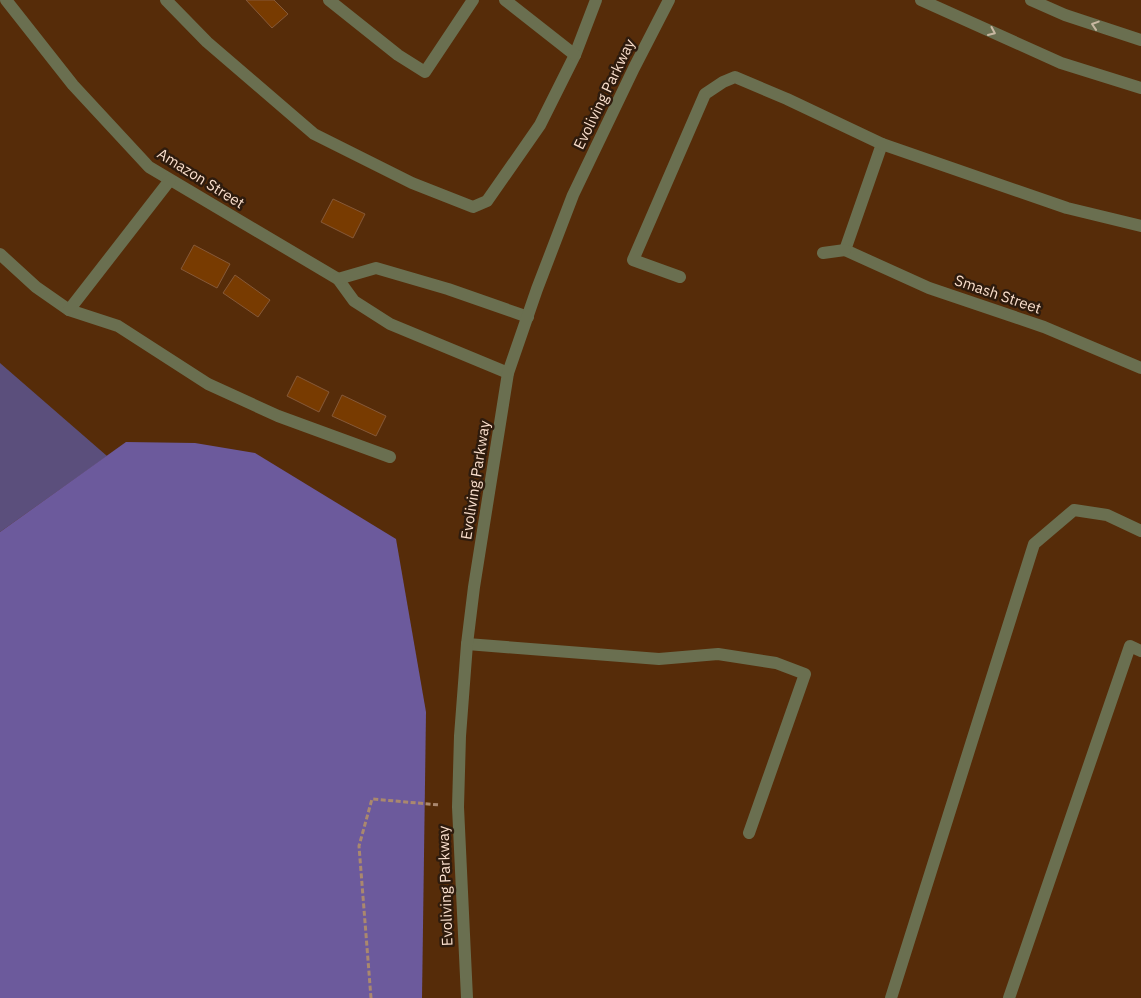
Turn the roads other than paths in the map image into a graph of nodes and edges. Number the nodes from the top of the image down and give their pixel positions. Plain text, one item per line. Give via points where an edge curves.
1 (6, 0) edge
2 (166, 0) edge
3 (330, 0) edge
4 (473, 0) edge
5 (506, 0) edge
6 (596, 0) edge
7 (669, 0) edge
8 (1031, 0) edge
9 (926, 1) edge
10 (1141, 40) edge
11 (575, 55) junction
12 (1141, 88) edge
13 (882, 144) junction
14 (170, 180) junction
15 (1141, 226) edge
16 (845, 250) junction
17 (823, 253) dead end
18 (0, 254) edge
19 (680, 277) dead end
20 (338, 279) junction
21 (69, 310) junction
22 (528, 317) junction
23 (1141, 368) edge
24 (508, 373) junction
25 (390, 457) dead end
26 (1141, 532) edge
27 (467, 644) junction
28 (1141, 651) edge
29 (748, 833) dead end
30 (467, 998) edge
31 (892, 998) edge
32 (1009, 998) edge

1 - 14 street, Amazon Street via 73,85 149,167
2 - 11 street via 207,42 314,134 412,183 473,207 487,200 540,124
3 - 4 street via 398,56 425,72
5 - 11 street
6 - 11 street
7 - 22 street, Evoliving Parkway via 573,195
10 -> 8 street
9 -> 12 street via 1061,63
13 - 15 street via 1067,208
13 - 16 street
13 - 19 street via 734,77 723,82 705,94 633,260
14 - 20 street, Amazon Street
14 - 21 street
16 - 17 street
16 - 23 street, Smash Street via 930,288 1044,327
18 - 21 street via 36,287
20 - 22 street via 376,268
20 - 24 street, Amazon Street via 354,301 390,324
21 - 25 street via 118,326 208,384 278,416
22 - 24 street, Evoliving Parkway
24 - 27 street, Evoliving Parkway
26 - 31 street via 1107,515 1074,510 1034,544
27 - 29 street via 659,659 718,654 776,663 805,674
27 - 30 street, Evoliving Parkway via 458,807
28 - 32 street via 1130,646

